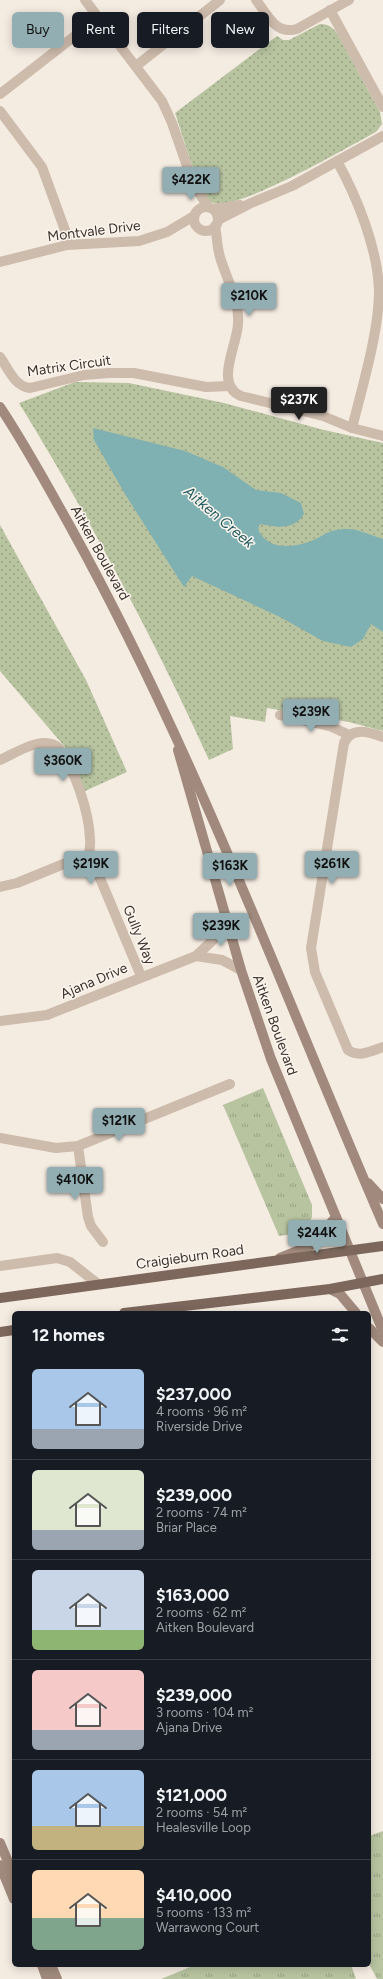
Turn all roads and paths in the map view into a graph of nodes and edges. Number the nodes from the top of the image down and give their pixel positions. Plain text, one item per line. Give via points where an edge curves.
1 (85, 0) edge
2 (220, 0) edge
3 (256, 0) edge
4 (349, 0) edge
5 (330, 10) junction
6 (94, 12) edge
7 (72, 38) edge
8 (122, 48) edge
9 (136, 66) junction
10 (0, 94) edge
11 (383, 107) edge
12 (0, 111) edge
13 (383, 136) edge
14 (337, 161) junction
15 (193, 183) junction
16 (251, 202) junction
17 (211, 208) junction
18 (195, 214) junction
19 (217, 223) junction
20 (201, 229) junction
21 (167, 232) junction
22 (67, 245) junction
23 (220, 256) junction
24 (0, 262) edge
25 (381, 298) edge
26 (0, 357) edge
27 (229, 386) junction
28 (0, 407) edge
29 (352, 428) junction
30 (383, 436) edge
31 (280, 715) dead end
32 (168, 718) junction
33 (349, 735) junction
34 (383, 737) edge
35 (0, 760) edge
36 (88, 860) junction
37 (0, 887) edge
38 (226, 922) junction
39 (196, 956) junction
40 (241, 970) junction
41 (141, 976) junction
42 (0, 1022) edge
43 (383, 1047) edge
44 (230, 1084) dead end
45 (0, 1138) edge
46 (78, 1146) junction
47 (363, 1178) junction
48 (383, 1199) edge
49 (336, 1217) junction
50 (383, 1224) edge
51 (103, 1242) dead end
52 (383, 1246) edge
53 (350, 1250) junction
54 (276, 1260) junction
55 (0, 1266) edge
56 (383, 1279) edge
57 (363, 1283) junction
58 (98, 1284) junction
59 (330, 1289) junction
60 (0, 1298) edge
61 (141, 1311) edge
62 (354, 1311) edge
63 (12, 1330) edge
64 (371, 1330) edge
65 (383, 1331) edge
66 (0, 1332) edge
67 (383, 1342) edge
68 (0, 1843) edge
69 (0, 1865) edge
70 (12, 1871) edge
71 (12, 1894) edge
72 (43, 1967) edge
73 (52, 1967) edge
74 (47, 1979) edge
75 (57, 1979) edge

1 - 6 street
2 - 9 street
3 - 5 street via 276,26 285,31 297,29
4 - 5 street
5 - 11 street
7 - 10 street
8 - 9 street
9 - 15 street via 166,109
12 - 22 street via 42,167 66,233
13 - 14 street
14 - 16 street via 292,186
14 - 25 street via 348,180 367,232 375,259
15 - 17 street
15 - 18 street
16 - 17 street
16 - 19 street
17 - 18 street via 201,208
17 - 19 street
18 - 20 street via 195,223
18 - 21 street, Montvale Drive
19 - 20 street via 210,230
19 - 23 street
20 - 21 street, Montvale Drive
20 - 23 street
21 - 22 street, Montvale Drive via 134,242
22 - 24 street, Montvale Drive
23 - 27 street via 235,300 239,322 228,370
25 - 29 street
26 - 27 street, Matrix Circuit via 16,382 30,388 72,377 109,372 134,373 206,387
27 - 29 street via 241,396 323,416
28 - 32 main road, Aitken Boulevard via 94,570
29 - 30 street
31 - 33 street via 330,726
32 - 38 main road, Aitken Boulevard
32 - 47 main road, Aitken Boulevard via 205,800
33 - 34 street via 361,731
33 - 43 street via 343,748 311,948 315,972 344,1044 352,1053 361,1054
35 - 36 street via 45,742 59,748 83,803 90,839
36 - 37 street via 71,861 17,883
36 - 41 street, Gully Way via 97,870
38 - 39 street, Ajana Drive via 214,939
38 - 40 main road, Aitken Boulevard
39 - 40 street, Ajana Drive via 222,960
39 - 41 street, Ajana Drive
40 - 49 main road, Aitken Boulevard via 271,1059
41 - 42 street, Ajana Drive via 47,1015
44 - 46 street
45 - 46 street via 56,1148
46 - 51 street via 88,1217 91,1226
47 - 48 main road
47 - 50 main road, Aitken Boulevard
49 - 53 main road, Aitken Boulevard
49 - 54 main road via 310,1246
52 - 53 main road, Craigieburn Road
53 - 54 main road, Craigieburn Road
53 - 57 main road, Aitken Boulevard
54 - 58 main road, Craigieburn Road
55 - 58 street via 57,1258 70,1262
56 - 57 main road
57 - 59 main road
57 - 65 main road, Aitken Boulevard
58 - 60 main road, Craigieburn Road
59 - 61 main road
59 - 62 main road via 340,1294
63 - 66 main road
64 - 67 main road
68 - 70 main road
69 - 71 main road
72 - 74 main road
73 - 75 main road

